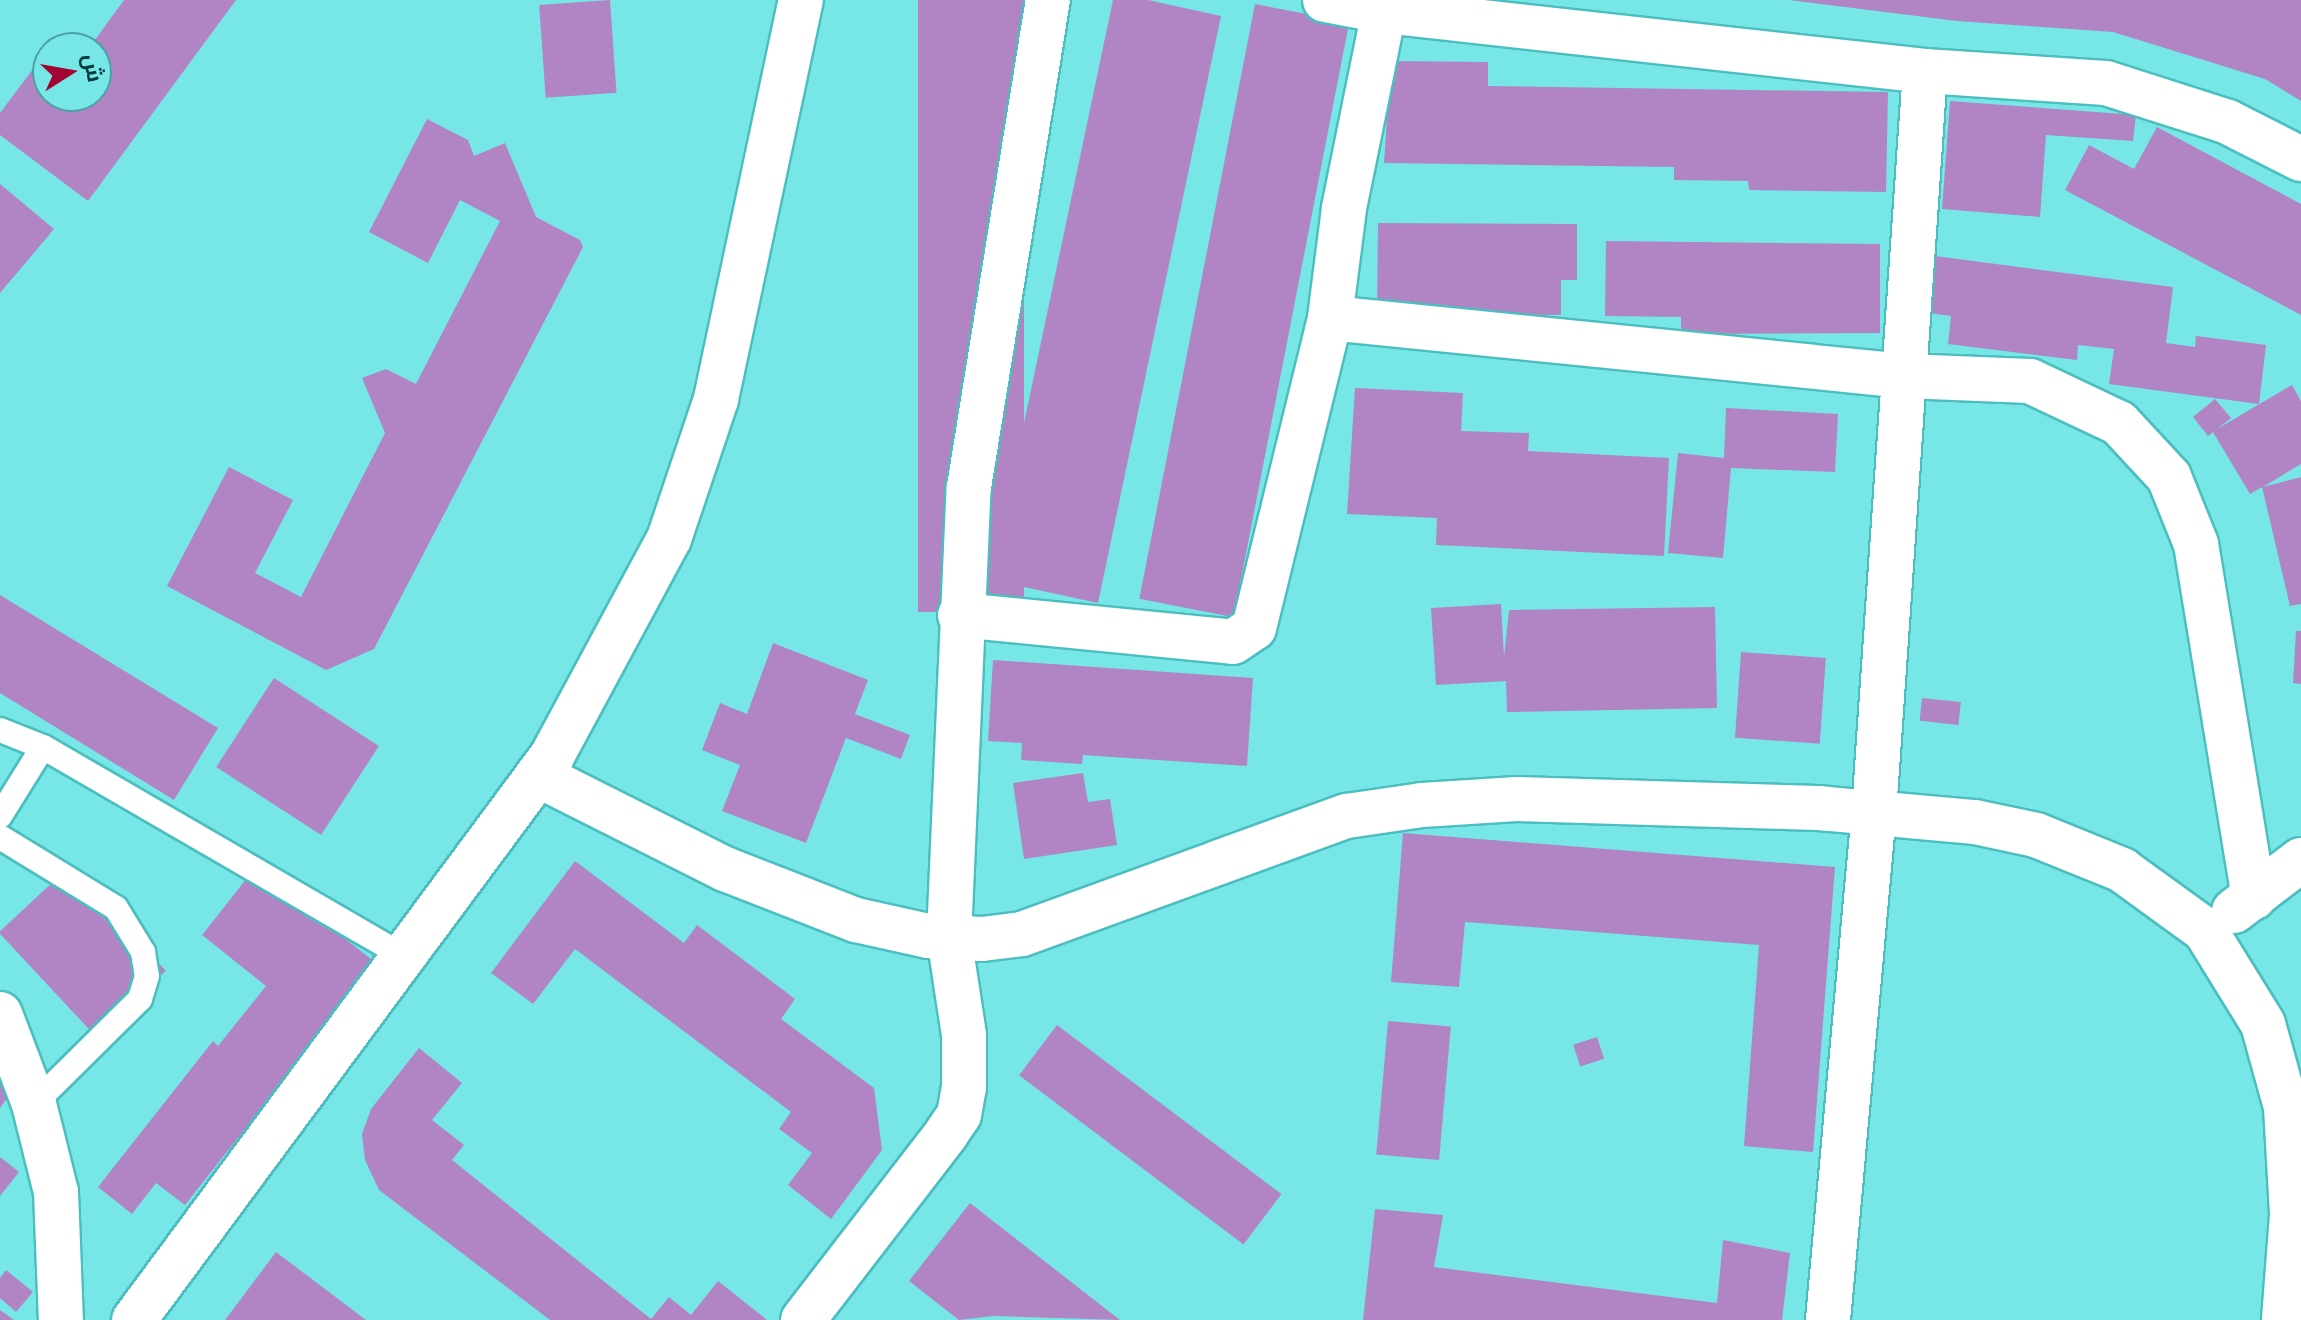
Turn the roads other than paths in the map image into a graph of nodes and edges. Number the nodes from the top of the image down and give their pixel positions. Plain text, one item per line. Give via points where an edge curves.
1 (801, 0) edge
2 (1048, 0) edge
3 (1325, 0) edge
4 (1384, 11) junction
5 (1925, 71) junction
6 (2301, 159) edge
7 (1330, 318) junction
8 (1904, 376) junction
9 (960, 615) junction
10 (0, 730) edge
11 (43, 747) junction
12 (538, 775) junction
13 (1874, 812) junction
14 (0, 816) edge
15 (0, 837) edge
16 (2301, 860) edge
17 (2254, 897) junction
18 (2205, 930) junction
19 (949, 937) junction
20 (404, 956) junction
21 (0, 1014) edge
22 (34, 1104) junction
23 (2290, 1313) edge
24 (61, 1320) edge
25 (134, 1320) edge
26 (803, 1320) edge
27 (1828, 1320) edge

1 - 12 street via 716,399 669,539
2 - 9 street via 969,487
3 - 4 street
4 - 5 street
4 - 7 street via 1344,208
5 - 6 street via 2106,83 2228,122
5 - 8 street
7 - 8 street
7 - 9 street via 1254,628 1246,635 1233,642 1216,641
8 - 13 street
8 - 17 street via 2030,381 2119,423 2169,477 2196,544
9 - 19 street
10 - 11 lane
11 - 14 lane
11 - 20 lane
12 - 19 street via 725,869 856,920
12 - 20 street
13 - 18 street via 1975,822 2036,835 2122,870
13 - 19 street via 1517,799 1422,805 1347,816 1022,934
13 - 27 street
15 - 22 lane via 116,908 143,952 147,976 140,999
16 - 17 street
17 - 18 street
18 - 23 street via 2263,1024 2286,1107
19 - 26 street via 964,1035 959,1115
20 - 25 street
21 - 22 street
22 - 24 street via 56,1192

